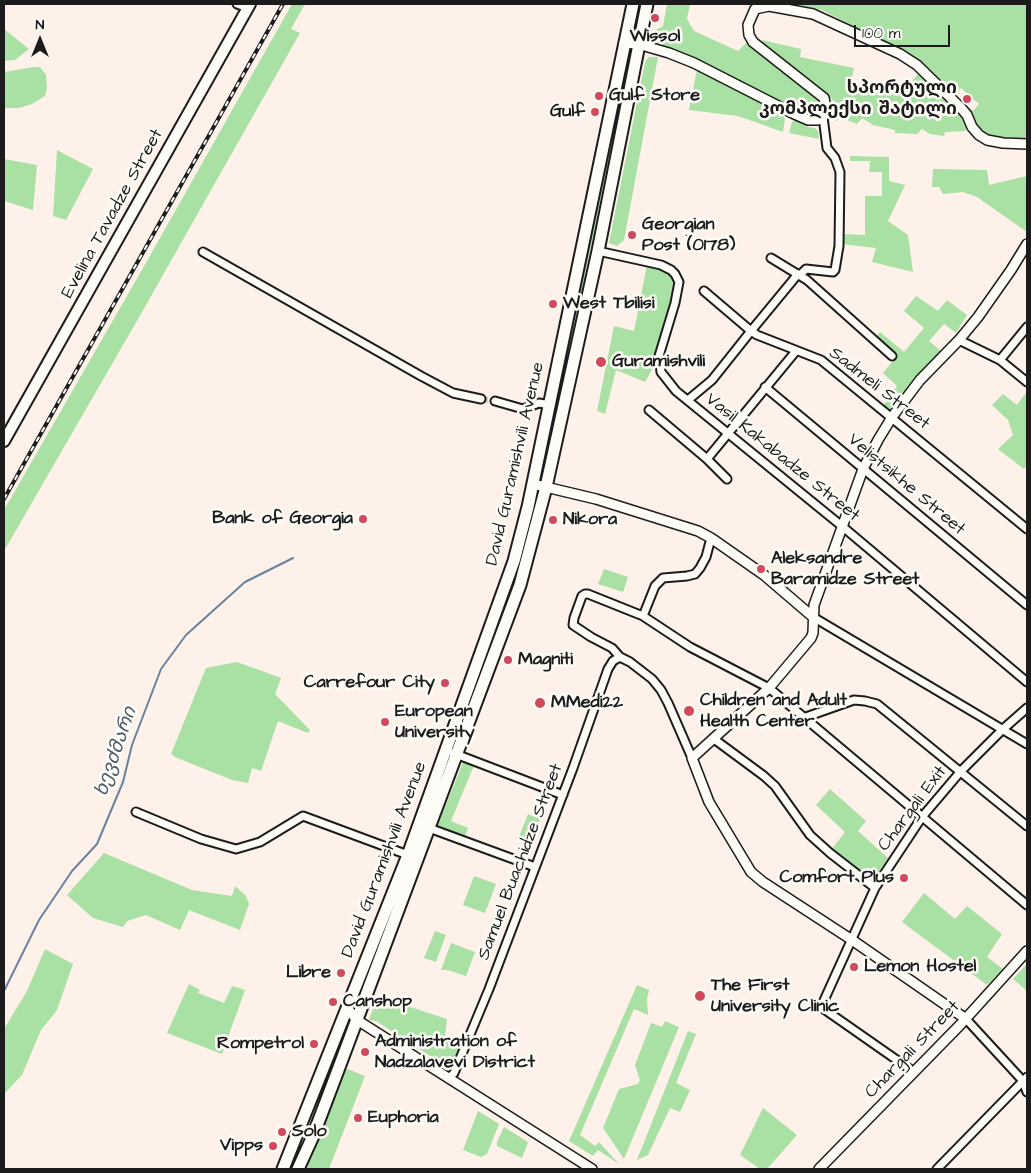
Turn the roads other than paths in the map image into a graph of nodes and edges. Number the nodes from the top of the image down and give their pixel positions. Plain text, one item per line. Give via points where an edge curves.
1 (237, 4) edge
2 (633, 4) edge
3 (647, 4) edge
4 (249, 6) edge
5 (624, 43) junction
6 (638, 44) junction
7 (823, 117) junction
8 (1027, 144) edge
9 (1027, 244) edge
10 (598, 251) junction
11 (203, 252) dead end
12 (771, 258) dead end
13 (799, 275) junction
14 (704, 291) dead end
15 (1027, 327) edge
16 (751, 330) junction
17 (959, 340) junction
18 (796, 352) junction
19 (892, 356) dead end
20 (1000, 360) junction
21 (1027, 382) edge
22 (765, 387) junction
23 (481, 398) tunnel mouth
24 (688, 400) junction
25 (495, 401) tunnel mouth
26 (550, 405) junction
27 (649, 410) dead end
28 (892, 417) junction
29 (728, 434) junction
30 (4, 441) edge
31 (707, 459) junction
32 (863, 469) junction
33 (726, 479) dead end
34 (533, 484) junction
35 (546, 487) junction
36 (844, 527) junction
37 (1027, 529) edge
38 (711, 538) junction
39 (1027, 605) edge
40 (643, 616) junction
41 (813, 617) junction
42 (620, 657) junction
43 (1027, 682) edge
44 (769, 688) junction
45 (1027, 708) edge
46 (803, 718) junction
47 (1002, 730) junction
48 (714, 740) junction
49 (1027, 744) edge
50 (445, 750) junction
51 (457, 754) junction
52 (692, 758) junction
53 (961, 771) junction
54 (563, 795) junction
55 (136, 812) dead end
56 (922, 817) junction
57 (1027, 826) edge
58 (429, 828) junction
59 (408, 855) junction
60 (535, 867) junction
61 (875, 888) junction
62 (1027, 905) edge
63 (852, 940) junction
64 (1027, 951) edge
65 (345, 1013) junction
66 (966, 1019) junction
67 (357, 1020) junction
68 (914, 1072) junction
69 (449, 1078) junction
70 (1025, 1079) edge
71 (1027, 1092) edge
72 (283, 1169) edge
73 (298, 1169) edge
74 (592, 1169) edge
75 (820, 1169) edge
76 (937, 1169) edge

1 - 4 street
2 - 5 main road, David Guramishvili Avenue
3 - 6 main road, David Guramishvili Avenue
4 - 30 main road, Evelina Tavadze Street
5 - 6 street
5 - 26 main road, David Guramishvili Avenue
6 - 7 street via 694,63 808,120
6 - 10 main road, David Guramishvili Avenue
7 - 8 street via 826,108 824,98 753,42 748,25 755,9 769,6 821,16 900,54 924,70 949,95 972,127 986,140
7 - 13 street via 827,148 840,172 838,254 833,272 806,269
9 - 17 street via 1012,270
10 - 24 street, Vasil Kakabadze Street via 661,265 675,274 679,282 659,362 664,377
10 - 35 main road, David Guramishvili Avenue
11 - 23 street via 453,393
12 - 13 street
13 - 16 street
13 - 19 street
14 - 16 street, Sadmeli Street
15 - 20 street
16 - 18 street, Sadmeli Street
16 - 24 street via 712,380
17 - 20 street
17 - 28 street via 920,380
18 - 22 street
18 - 28 street, Sadmeli Street via 820,360
20 - 21 street
22 - 29 street
22 - 32 street, Velistsikhe Street
24 - 29 street, Vasil Kakabadze Street
25 - 26 street via 522,409 539,403
26 - 34 main road, David Guramishvili Avenue
27 - 31 street
28 - 32 street
28 - 37 street, Sadmeli Street
29 - 31 street
29 - 36 street, Vasil Kakabadze Street
31 - 33 street
32 - 36 street
32 - 39 street, Velistsikhe Street
34 - 35 street
34 - 50 main road, David Guramishvili Avenue via 514,561
35 - 38 street via 600,500
35 - 51 main road, David Guramishvili Avenue via 520,585
36 - 41 street via 814,605
36 - 43 street, Vasil Kakabadze Street
38 - 40 street via 700,568 687,576 663,578 655,586
38 - 41 street via 764,575
40 - 42 street via 588,594 582,596 573,625 612,648
40 - 44 street via 690,647
41 - 44 street via 811,638
41 - 47 street
42 - 52 street via 644,672 660,690
42 - 54 street, Samuel Buachidze Street via 608,669
44 - 46 street
44 - 48 street
45 - 47 street, Chargali Exit
46 - 53 street via 854,700 877,704
46 - 56 street
47 - 49 street
47 - 53 street, Chargali Exit
48 - 52 street
48 - 61 street via 775,786 810,834
50 - 51 street
50 - 59 main road, David Guramishvili Avenue
51 - 54 street
51 - 58 main road, David Guramishvili Avenue
52 - 63 street via 709,802 751,872
53 - 56 street, Chargali Exit
53 - 57 street
54 - 60 street, Samuel Buachidze Street
55 - 59 street via 201,839 236,849 260,842 303,816
56 - 61 street, Chargali Exit
56 - 62 street
58 - 60 street
58 - 67 main road, David Guramishvili Avenue
59 - 65 main road, David Guramishvili Avenue
60 - 69 street, Samuel Buachidze Street via 489,989 454,1073
61 - 63 street, Chargali Exit
63 - 66 street
63 - 68 street, Chargali Exit via 821,1006
64 - 66 street, Chargali Street
65 - 67 street
65 - 72 main road, David Guramishvili Avenue
66 - 68 street, Chargali Street
66 - 70 street
67 - 69 street
67 - 73 main road, David Guramishvili Avenue
68 - 75 street, Chargali Street
69 - 74 street
70 - 71 street
70 - 76 street

